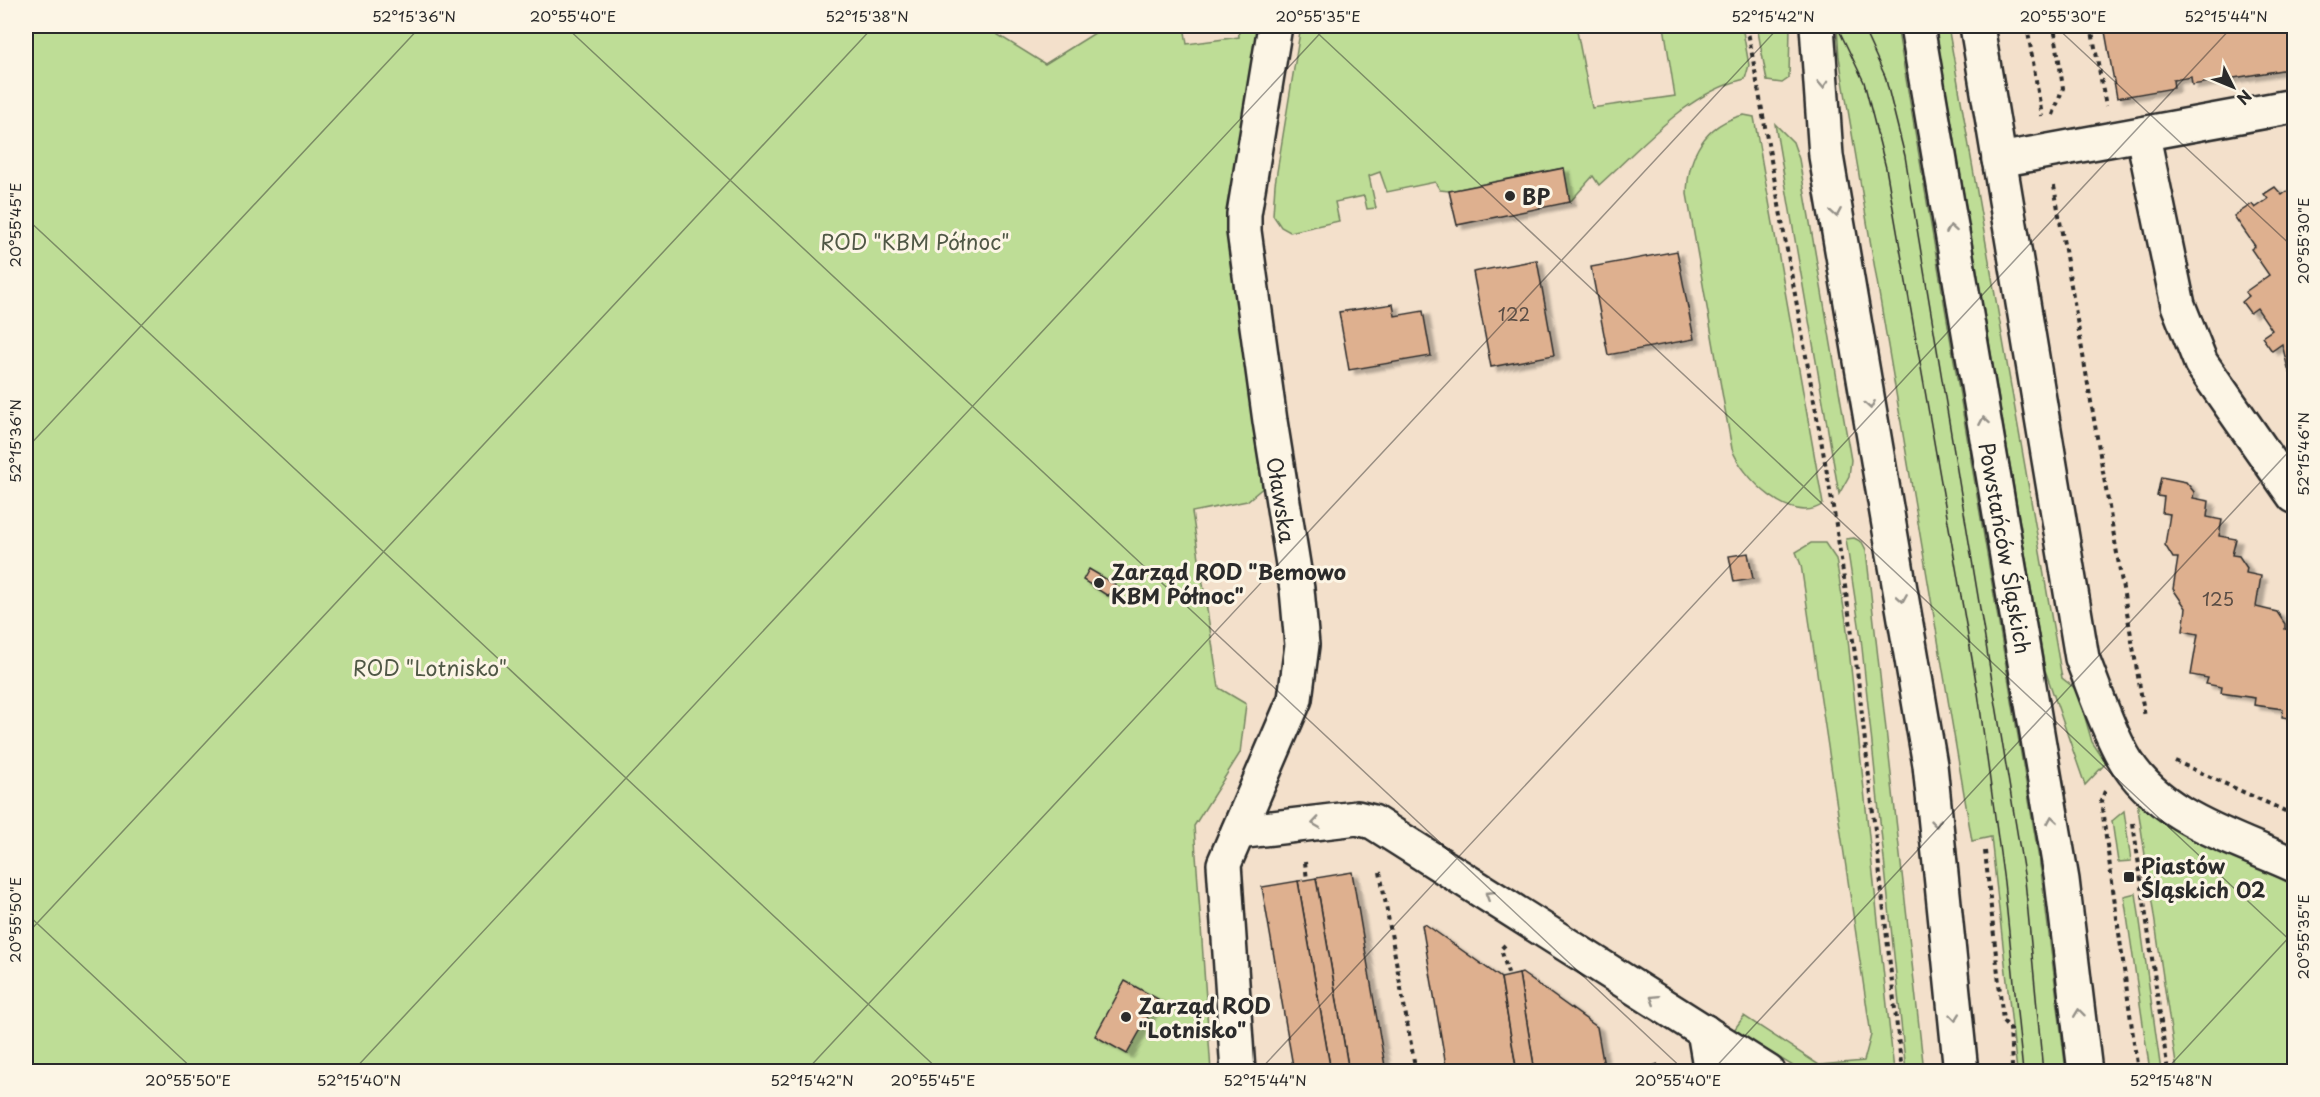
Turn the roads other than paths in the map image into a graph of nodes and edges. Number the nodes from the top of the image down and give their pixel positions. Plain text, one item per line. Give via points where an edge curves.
1 (1275, 26) edge
2 (1817, 26) edge
3 (1917, 26) edge
4 (1977, 26) edge
5 (2295, 106) edge
6 (2142, 136) junction
7 (1999, 160) junction
8 (2295, 496) edge
9 (1238, 832) junction
10 (2295, 865) edge
11 (1704, 1031) junction
12 (1238, 1071) edge
13 (1711, 1071) edge
14 (1768, 1071) edge
15 (1961, 1071) edge
16 (2085, 1071) edge

1 - 9 main road, Oławska via 1244,231 1302,645 1295,699
2 -> 15 main road via 1826,156 1930,765
16 -> 3 main road, Powstańców Śląskich via 2062,880
4 - 7 main road
5 - 6 main road
6 - 7 main road via 2048,138
6 - 8 main road via 2178,305 2200,363
7 - 10 main road via 2082,658 2132,768 2166,804
11 -> 9 main road via 1373,822 1357,818
9 - 12 main road, Oławska via 1224,864
11 - 13 main road
11 - 14 main road

